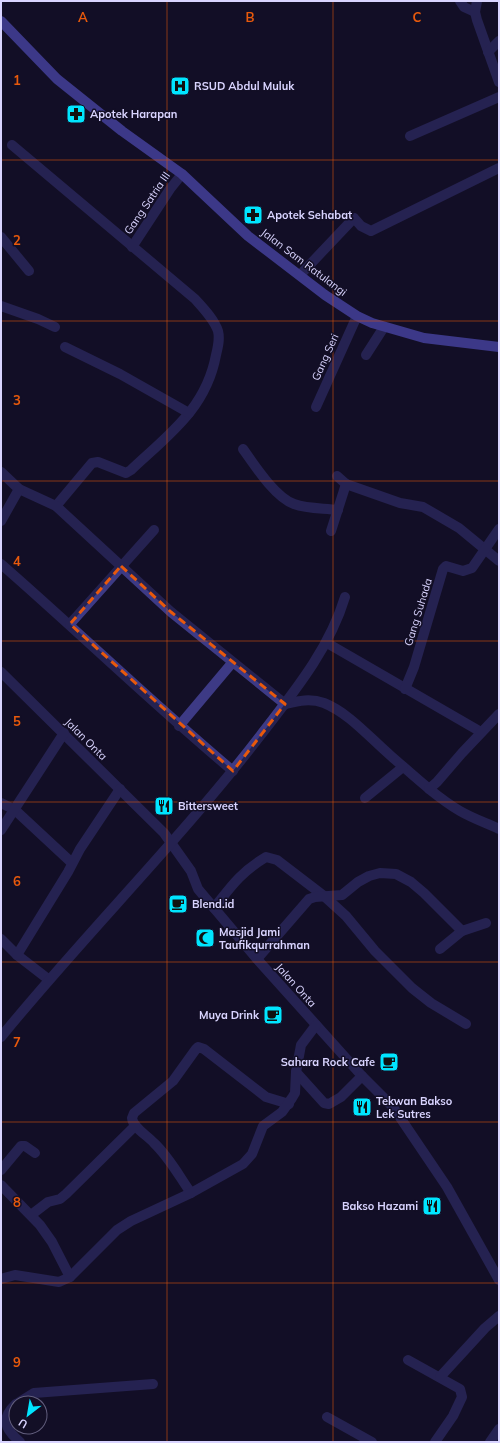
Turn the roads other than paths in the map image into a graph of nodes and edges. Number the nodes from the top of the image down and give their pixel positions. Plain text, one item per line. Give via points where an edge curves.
1 (460, 1) edge
2 (477, 1) edge
3 (475, 12) junction
4 (1, 21) edge
5 (499, 41) edge
6 (488, 52) junction
7 (499, 82) edge
8 (499, 97) edge
9 (410, 136) dead end
10 (12, 145) dead end
11 (499, 168) edge
12 (182, 174) junction
13 (1, 237) edge
14 (132, 247) junction
15 (29, 271) dead end
16 (300, 275) junction
17 (1, 306) edge
18 (357, 316) junction
19 (55, 327) dead end
20 (384, 327) junction
21 (499, 346) edge
22 (65, 347) dead end
23 (366, 355) dead end
24 (316, 408) dead end
25 (189, 414) junction
26 (243, 449) dead end
27 (1, 472) edge
28 (337, 476) dead end
29 (346, 484) junction
30 (19, 489) junction
31 (56, 506) junction
32 (338, 510) junction
33 (1, 521) edge
34 (499, 529) edge
35 (154, 530) dead end
36 (331, 531) dead end
37 (485, 551) junction
38 (499, 561) edge
39 (1, 564) edge
40 (121, 566) junction
41 (345, 597) dead end
42 (70, 624) junction
43 (327, 643) junction
44 (232, 663) junction
45 (1, 672) edge
46 (406, 689) junction
47 (285, 704) junction
48 (499, 714) edge
49 (179, 726) junction
50 (481, 732) junction
51 (64, 733) junction
52 (403, 767) junction
53 (233, 772) junction
54 (120, 789) junction
55 (429, 789) junction
56 (364, 798) dead end
57 (1, 803) edge
58 (15, 810) junction
59 (499, 829) edge
60 (1, 830) edge
61 (170, 842) junction
62 (72, 863) junction
63 (324, 896) junction
64 (214, 908) junction
65 (486, 923) dead end
66 (462, 931) junction
67 (1, 939) edge
68 (440, 949) dead end
69 (17, 954) junction
70 (257, 959) junction
71 (48, 979) junction
72 (466, 1024) dead end
73 (316, 1025) junction
74 (1, 1036) edge
75 (296, 1072) junction
76 (362, 1076) junction
77 (289, 1104) junction
78 (135, 1126) junction
79 (35, 1153) dead end
80 (1, 1170) edge
81 (1, 1185) edge
82 (191, 1193) junction
83 (31, 1215) junction
84 (70, 1277) junction
85 (1, 1279) edge
86 (499, 1280) edge
87 (499, 1316) edge
88 (408, 1360) dead end
89 (440, 1377) junction
90 (153, 1384) dead end
91 (31, 1395) edge
92 (8, 1412) edge
93 (327, 1417) dead end
94 (499, 1429) edge
95 (8, 1432) edge
96 (12, 1435) edge
97 (20, 1442) edge
98 (372, 1442) edge
99 (435, 1442) edge
100 (490, 1442) edge

1 - 3 street via 464,7
2 - 3 street
3 - 6 street
4 - 12 street, Jalan Sam Ratulangi via 57,79 122,131
5 - 6 street
6 - 7 street
8 - 9 street
10 - 14 street
11 - 16 street via 371,231 361,226 354,218
12 - 14 street, Gang Satria III
12 - 16 street, Jalan Sam Ratulangi via 248,236
13 - 15 street
14 - 25 street via 195,299 217,329 220,338 211,380
16 - 18 street, Jalan Sam Ratulangi
17 - 19 street via 38,318
18 - 20 street, Jalan Sam Ratulangi
18 - 24 street, Gang Seri
20 - 21 street, Jalan Sam Ratulangi via 424,338
20 - 23 street
22 - 25 street via 120,374
25 - 31 street via 174,432 126,473 98,462 92,463
26 - 32 street via 287,500 312,508
27 - 30 street
28 - 29 street
29 - 32 street
29 - 37 street via 400,503 423,507 459,528
30 - 31 street
30 - 33 street
31 - 40 street
32 - 36 street
34 - 37 street, Gang Suhada
35 - 40 street
37 - 38 street
37 - 46 street, Gang Suhada via 472,568 462,571 446,566 443,569
39 - 42 street
40 - 42 street
40 - 44 street
41 - 43 street
42 - 49 street
43 - 46 street
43 - 47 street
44 - 47 street
44 - 49 street
45 - 51 street, Jalan Onta
46 - 50 street
47 - 52 street via 311,700 334,708
47 - 53 street
48 - 50 street
49 - 53 street
50 - 55 street
51 - 54 street, Jalan Onta
51 - 58 street
52 - 55 street
52 - 56 street
53 - 61 street
54 - 61 street, Jalan Onta
54 - 62 street
55 - 59 street via 461,812
57 - 58 street
58 - 60 street
58 - 62 street
61 - 64 street, Jalan Onta via 191,871 198,889
61 - 71 street
62 - 69 street
63 - 64 street via 277,860 266,856 240,875
63 - 66 street via 344,895 369,876 380,873 396,874 424,893
63 - 70 street via 312,898 300,907
63 - 72 street via 346,916 375,951 412,988
64 - 70 street, Jalan Onta
65 - 66 street
66 - 68 street
67 - 69 street
69 - 71 street
70 - 73 street, Jalan Onta
71 - 74 street
73 - 75 street via 301,1045
73 - 76 street, Jalan Onta
75 - 76 street via 324,1103 329,1104 341,1097
75 - 77 street via 295,1093
76 - 86 street, Jalan Onta via 404,1122 447,1187
77 - 78 street via 266,1097 198,1047 167,1087 132,1115
77 - 82 street via 262,1126 252,1154 246,1161
78 - 82 street via 170,1160
78 - 83 street via 66,1194 60,1199 48,1202
79 - 80 street via 26,1146 21,1146
81 - 83 street
82 - 84 street via 117,1230
83 - 84 street via 52,1242
84 - 85 street via 59,1282 15,1275
87 - 89 street
88 - 89 street
89 - 99 street via 460,1389 462,1397 453,1416
90 - 91 street
92 - 95 street via 4,1426
93 - 98 street
94 - 100 street
96 - 97 street

